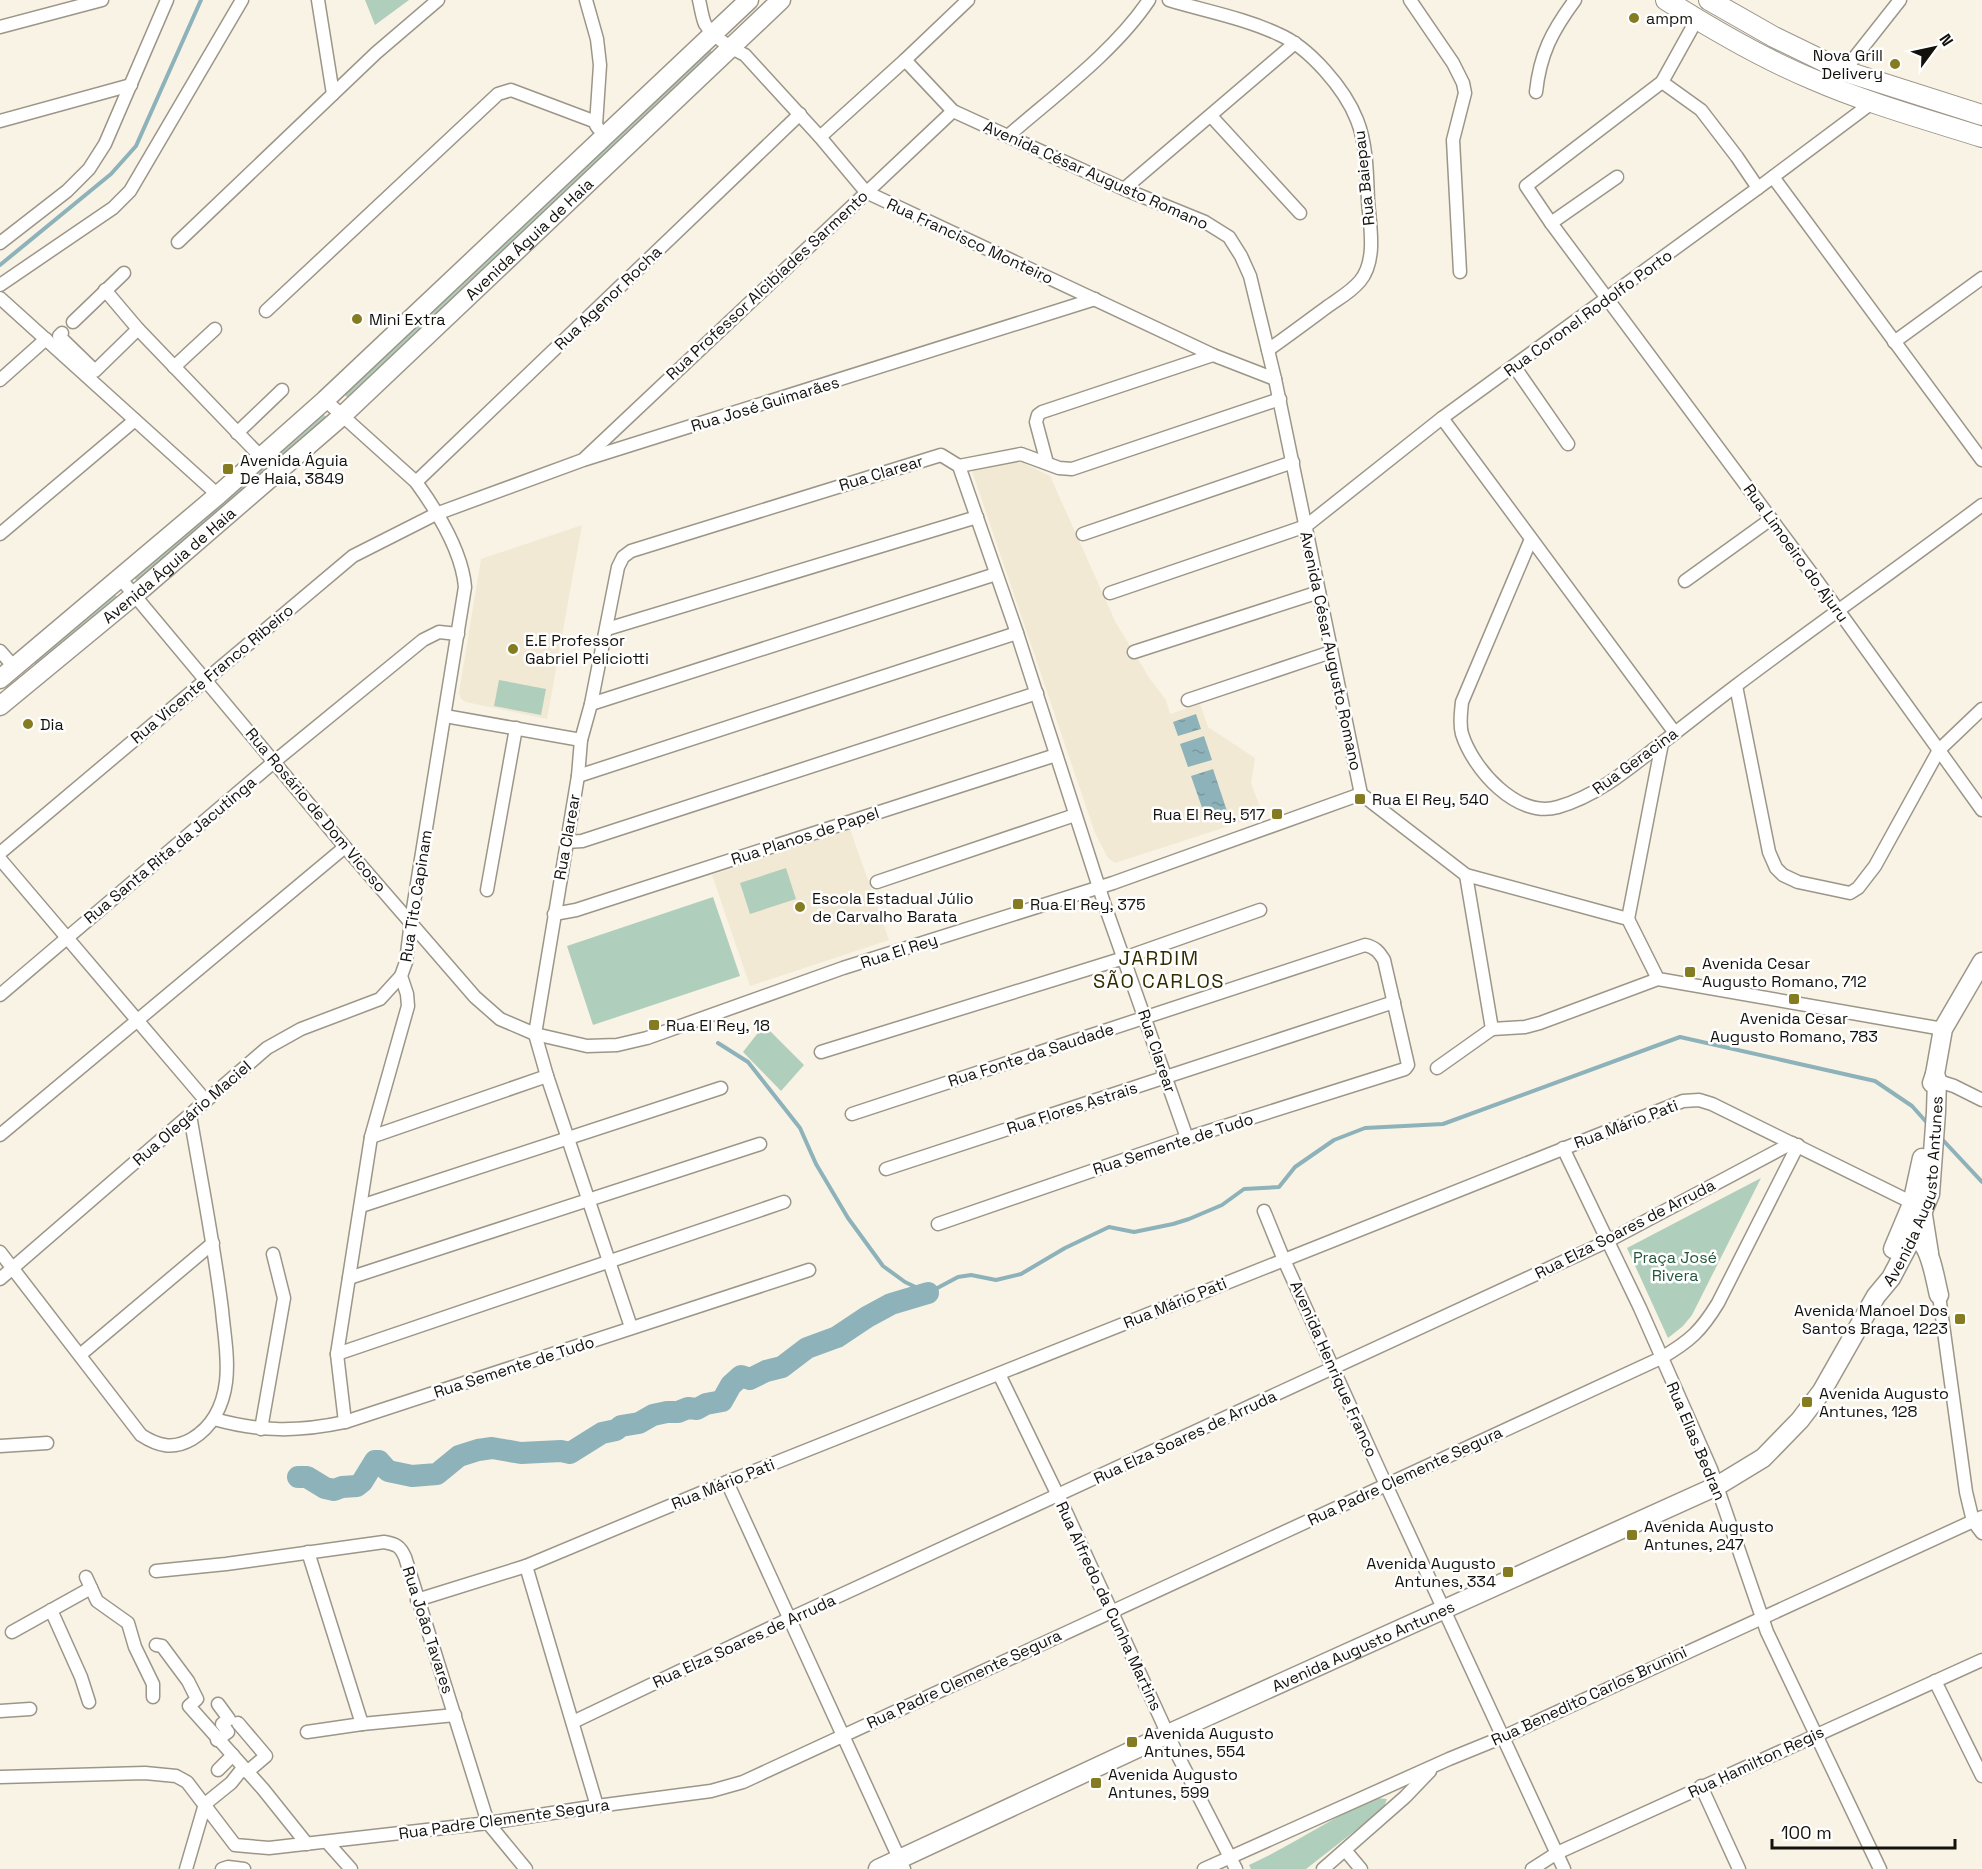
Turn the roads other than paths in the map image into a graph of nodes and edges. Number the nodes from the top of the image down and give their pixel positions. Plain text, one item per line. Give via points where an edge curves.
1 (102, 0) edge
2 (166, 0) edge
3 (242, 0) edge
4 (318, 0) edge
5 (438, 0) edge
6 (586, 0) edge
7 (699, 0) edge
8 (749, 0) edge
9 (781, 0) edge
10 (968, 0) edge
11 (1149, 0) edge
12 (1169, 0) edge
13 (1410, 0) edge
14 (1575, 0) edge
15 (1666, 0) edge
16 (1710, 0) edge
17 (1900, 0) edge
18 (1697, 19) junction
19 (0, 27) edge
20 (714, 34) junction
21 (1295, 43) junction
22 (731, 48) junction
23 (905, 60) junction
24 (1844, 71) junction
25 (1662, 82) junction
26 (131, 85) junction
27 (1536, 92) dead end
28 (333, 94) junction
29 (1873, 102) junction
30 (954, 111) junction
31 (800, 114) junction
32 (1982, 115) edge
33 (1211, 116) junction
34 (0, 121) edge
35 (600, 130) junction
36 (820, 136) junction
37 (1008, 136) junction
38 (1982, 137) edge
39 (1617, 177) dead end
40 (1773, 177) junction
41 (1758, 188) junction
42 (1124, 189) junction
43 (866, 192) junction
44 (1300, 213) dead end
45 (1551, 223) junction
46 (178, 242) dead end
47 (0, 243) edge
48 (1460, 272) dead end
49 (124, 273) dead end
50 (1982, 278) edge
51 (0, 285) edge
52 (105, 290) junction
53 (0, 298) edge
54 (1095, 299) junction
55 (1608, 299) junction
56 (266, 311) dead end
57 (74, 322) dead end
58 (138, 329) junction
59 (216, 329) dead end
60 (62, 333) dead end
61 (46, 339) junction
62 (1894, 342) junction
63 (1268, 350) junction
64 (1213, 355) junction
65 (1514, 366) junction
66 (174, 367) junction
67 (1275, 379) junction
68 (0, 380) edge
69 (282, 390) dead end
70 (1280, 399) junction
71 (326, 400) junction
72 (342, 416) junction
73 (1442, 418) junction
74 (135, 420) junction
75 (237, 433) junction
76 (1568, 444) dead end
77 (262, 458) junction
78 (583, 460) junction
79 (1982, 460) edge
80 (1293, 462) junction
81 (1047, 463) junction
82 (959, 466) junction
83 (416, 482) junction
84 (218, 495) junction
85 (1982, 506) edge
86 (436, 514) junction
87 (977, 517) junction
88 (1771, 519) junction
89 (1306, 526) junction
90 (0, 534) edge
91 (1083, 534) dead end
92 (1532, 539) junction
93 (996, 574) junction
94 (120, 578) junction
95 (1685, 581) dead end
96 (1110, 592) dead end
97 (1319, 592) junction
98 (135, 595) junction
99 (1838, 610) junction
100 (607, 629) junction
101 (1017, 633) junction
102 (458, 634) junction
103 (0, 651) edge
104 (1134, 652) dead end
105 (1331, 652) junction
106 (16, 677) edge
107 (205, 680) junction
108 (1736, 686) junction
109 (1037, 693) junction
110 (0, 696) edge
111 (1188, 700) dead end
112 (591, 704) junction
113 (0, 706) edge
114 (1982, 709) edge
115 (445, 716) junction
116 (516, 728) junction
117 (1675, 733) junction
118 (581, 740) junction
119 (1662, 743) junction
120 (1938, 750) junction
121 (1056, 755) junction
122 (275, 761) junction
123 (578, 776) junction
124 (1361, 794) junction
125 (1982, 810) edge
126 (1075, 815) junction
127 (566, 842) junction
128 (345, 846) junction
129 (0, 853) edge
130 (0, 860) edge
131 (1466, 875) junction
132 (877, 882) dead end
133 (1099, 886) junction
134 (487, 890) dead end
135 (1260, 910) dead end
136 (554, 914) junction
137 (1628, 919) junction
138 (411, 921) junction
139 (67, 938) junction
140 (1124, 958) junction
141 (1982, 963) edge
142 (401, 976) junction
143 (1658, 979) junction
144 (0, 995) edge
145 (1394, 1002) junction
146 (1146, 1017) junction
147 (138, 1021) junction
148 (1492, 1029) junction
149 (1943, 1029) junction
150 (535, 1034) junction
151 (821, 1052) dead end
152 (1437, 1068) dead end
153 (547, 1076) junction
154 (1166, 1077) junction
155 (1935, 1078) junction
156 (721, 1088) dead end
157 (1982, 1100) edge
158 (206, 1101) junction
159 (852, 1113) dead end
160 (190, 1115) junction
161 (0, 1136) edge
162 (371, 1137) junction
163 (567, 1137) junction
164 (1187, 1137) junction
165 (760, 1144) dead end
166 (1795, 1144) junction
167 (1563, 1148) junction
168 (886, 1169) dead end
169 (588, 1199) junction
170 (784, 1202) dead end
171 (361, 1206) junction
172 (1918, 1206) junction
173 (1264, 1211) dead end
174 (938, 1224) dead end
175 (1608, 1241) junction
176 (1910, 1242) junction
177 (213, 1244) junction
178 (0, 1252) edge
179 (273, 1254) dead end
180 (1284, 1260) junction
181 (609, 1261) junction
182 (12, 1268) junction
183 (808, 1270) dead end
184 (349, 1278) junction
185 (0, 1279) edge
186 (1940, 1295) junction
187 (1876, 1296) junction
188 (631, 1327) junction
189 (337, 1354) junction
190 (80, 1355) junction
191 (1661, 1358) junction
192 (1333, 1368) junction
193 (999, 1374) junction
194 (214, 1419) junction
195 (345, 1422) junction
196 (261, 1429) junction
197 (47, 1443) dead end
198 (0, 1446) edge
199 (728, 1482) junction
200 (1386, 1485) junction
201 (1717, 1486) junction
202 (1058, 1496) junction
203 (1977, 1519) edge
204 (1982, 1533) edge
205 (308, 1552) junction
206 (526, 1566) junction
207 (156, 1571) dead end
208 (417, 1600) junction
209 (1443, 1609) junction
210 (51, 1610) junction
211 (1111, 1611) junction
212 (1761, 1617) junction
213 (791, 1618) junction
214 (12, 1632) dead end
215 (156, 1645) dead end
216 (1982, 1660) edge
217 (1935, 1681) junction
218 (153, 1697) dead end
219 (89, 1702) dead end
220 (218, 1704) dead end
221 (30, 1709) dead end
222 (0, 1711) edge
223 (455, 1715) junction
224 (573, 1722) junction
225 (238, 1724) dead end
226 (362, 1724) junction
227 (307, 1732) dead end
228 (1168, 1734) junction
229 (1816, 1734) junction
230 (843, 1735) junction
231 (1503, 1737) junction
232 (217, 1740) junction
233 (233, 1755) junction
234 (1435, 1765) junction
235 (218, 1770) dead end
236 (245, 1770) junction
237 (0, 1776) edge
238 (1982, 1776) edge
239 (1701, 1786) junction
240 (205, 1804) junction
241 (597, 1806) junction
242 (488, 1823) junction
243 (327, 1842) junction
244 (307, 1844) junction
245 (1345, 1850) junction
246 (1557, 1853) junction
247 (1230, 1857) junction
248 (902, 1864) edge
249 (186, 1869) edge
250 (222, 1869) edge
251 (244, 1869) edge
252 (351, 1869) edge
253 (526, 1869) edge
254 (878, 1869) edge
255 (1203, 1869) edge
256 (1236, 1869) edge
257 (1323, 1869) edge
258 (1361, 1869) edge
259 (1532, 1869) edge
260 (1564, 1869) edge
261 (1739, 1869) edge
262 (1880, 1869) edge

1 - 19 street
2 - 26 street
3 - 51 street via 130,191 113,208
4 - 28 street
5 - 28 street
6 - 35 street via 600,65
7 - 20 street via 705,23
8 - 20 main road, Avenida Águia de Haia
9 - 22 main road, Avenida Águia de Haia
10 - 23 street
11 - 37 street via 1113,45
12 - 21 street, Rua Baiepau via 1259,26
13 - 48 street via 1454,63 1465,93 1453,140
14 - 27 street via 1542,56
15 - 18 main road
16 - 24 main road
17 - 24 street
18 - 25 street
18 - 29 main road via 1811,79
20 - 22 street, Rua Francisco Monteiro
20 - 35 main road, Avenida Águia de Haia
21 - 33 street
21 - 63 street, Rua Baiepau via 1330,77 1357,119 1367,176 1370,253 1360,281
22 - 31 street, Rua Francisco Monteiro via 745,55
22 - 72 main road, Avenida Águia de Haia
23 - 30 street, Avenida César Augusto Romano
23 - 36 street
24 - 32 main road
25 - 41 street via 1701,110
25 - 45 street, Rua Limoeiro do Ajuru via 1526,186
26 - 34 street
26 - 47 street via 105,144 89,169 68,191
28 - 46 street
29 - 38 main road
29 - 40 street, Rua Coronel Rodolfo Porto
30 - 37 street, Avenida César Augusto Romano
30 - 43 street, Rua Professor Alcibíades Sarmento
31 - 36 street, Rua Francisco Monteiro
31 - 83 street, Rua Agenor Rocha
33 - 42 street
33 - 44 street
35 - 56 street via 511,90 498,94
35 - 71 main road, Avenida Águia de Haia
36 - 43 street, Rua Francisco Monteiro
37 - 42 street, Avenida César Augusto Romano
39 - 45 street
40 - 41 street, Rua Coronel Rodolfo Porto
40 - 62 street
41 - 55 street, Rua Coronel Rodolfo Porto
42 - 63 street, Avenida César Augusto Romano via 1205,222 1229,237 1250,276
43 - 54 street, Rua Francisco Monteiro
43 - 78 street, Rua Professor Alcibíades Sarmento
45 - 55 street, Rua Limoeiro do Ajuru
49 - 52 street
50 - 62 street
52 - 57 street
52 - 58 street
53 - 61 street
54 - 64 street, Rua Francisco Monteiro
54 - 78 street, Rua José Guimarães
55 - 65 street, Rua Coronel Rodolfo Porto
55 - 88 street, Rua Limoeiro do Ajuru
58 - 60 street via 95,371 59,336
58 - 66 street
59 - 66 street
61 - 68 street
61 - 74 street
62 - 79 street
63 - 67 street, Avenida César Augusto Romano
64 - 67 street, Rua Francisco Monteiro
64 - 81 street via 1042,412 1036,422
65 - 73 street, Rua Coronel Rodolfo Porto
65 - 76 street
66 - 75 street
67 - 70 street, Avenida César Augusto Romano
69 - 75 street
70 - 80 street, Avenida César Augusto Romano
70 - 81 street via 1072,469
71 - 72 street, Rua Tito Capinam
71 - 77 main road, Avenida Águia de Haia
72 - 83 street, Rua Tito Capinam
72 - 98 main road, Avenida Águia de Haia
73 - 89 street, Rua Coronel Rodolfo Porto
73 - 92 street
74 - 84 street
74 - 90 street
75 - 77 street
77 - 84 main road, Avenida Águia de Haia
78 - 86 street, Rua José Guimarães
80 - 89 street, Avenida César Augusto Romano
80 - 91 street
81 - 82 street via 1021,454
82 - 87 street, Rua Clarear
82 - 100 street, Rua Clarear via 941,455 631,551 618,567
83 - 86 street, Rua Tito Capinam
84 - 94 main road, Avenida Águia de Haia
85 - 99 street, Rua Geracina
86 - 102 street, Rua Tito Capinam via 463,570 465,587
86 - 107 street, Rua Vicente Franco Ribeiro via 353,556
87 - 93 street, Rua Clarear
87 - 100 street
88 - 95 street
88 - 99 street, Rua Limoeiro do Ajuru
89 - 96 street, Rua Coronel Rodolfo Porto
89 - 97 street, Avenida César Augusto Romano
92 - 117 street
92 - 119 street, Rua Geracina via 1462,702 1463,735 1479,766 1497,788 1517,803 1543,810 1582,799
93 - 101 street, Rua Clarear
93 - 112 street
94 - 98 street, Rua Rosário de Dom Vicoso
94 - 106 main road, Avenida Águia de Haia
97 - 104 street
97 - 105 street, Avenida César Augusto Romano
98 - 106 main road, Avenida Águia de Haia
98 - 107 street, Rua Rosário de Dom Vicoso
99 - 108 street, Rua Geracina
99 - 120 street, Rua Limoeiro do Ajuru
100 - 112 street, Rua Clarear
101 - 109 street, Rua Clarear
101 - 123 street
102 - 115 street, Rua Tito Capinam
102 - 122 street, Rua Santa Rita da Jacutinga via 440,632 423,640
103 - 106 street
105 - 111 street
105 - 124 street, Avenida César Augusto Romano
106 - 110 main road
106 - 113 main road, Avenida Águia de Haia
107 - 122 street, Rua Rosário de Dom Vicoso
107 - 129 street, Rua Vicente Franco Ribeiro
108 - 117 street, Rua Geracina
108 - 120 street via 1769,852 1776,868 1798,882 1850,893 1858,888 1875,866
109 - 121 street, Rua Clarear
109 - 127 street via 582,841
112 - 118 street, Rua Clarear
114 - 120 street
115 - 116 street
115 - 138 street, Rua Tito Capinam
116 - 118 street
116 - 134 street
117 - 119 street, Rua Geracina
118 - 123 street, Rua Clarear
119 - 137 street
120 - 125 street, Rua Limoeiro do Ajuru
121 - 126 street, Rua Clarear
121 - 136 street, Rua Planos de Papel
122 - 128 street, Rua Rosário de Dom Vicoso
122 - 139 street, Rua Santa Rita da Jacutinga
123 - 127 street, Rua Clarear
124 - 131 street, Avenida César Augusto Romano
124 - 133 street, Rua El Rey
126 - 132 street
126 - 133 street, Rua Clarear
127 - 136 street, Rua Clarear
128 - 138 street, Rua Rosário de Dom Vicoso
128 - 147 street
130 - 139 street
131 - 137 street, Avenida César Augusto Romano
131 - 148 street
133 - 140 street, Rua Clarear
133 - 150 street, Rua El Rey via 617,1046 588,1046
135 - 140 street
136 - 150 street, Rua Clarear
137 - 143 street
138 - 142 street, Rua Tito Capinam
138 - 150 street, Rua Rosário de Dom Vicoso via 475,997 500,1018
139 - 144 street, Rua Santa Rita da Jacutinga
139 - 147 street
140 - 146 street, Rua Clarear
140 - 151 street
141 - 149 main road
142 - 158 street, Rua Olegário Maciel via 380,999 282,1038
142 - 162 street, Rua Tito Capinam via 408,1006
143 - 148 street via 1540,1023
143 - 149 street
145 - 146 street, Rua Fonte da Saudade via 1380,952 1365,945
145 - 154 street, Rua Flores Astrais
145 - 164 street, Rua Semente de Tudo via 1405,1069
146 - 154 street, Rua Clarear
146 - 159 street, Rua Fonte da Saudade
147 - 158 street
147 - 161 street
148 - 152 street
149 - 155 main road, Avenida Augusto Antunes
150 - 153 street
153 - 162 street
153 - 163 street
154 - 164 street, Rua Clarear
154 - 168 street, Rua Flores Astrais
155 - 157 street
155 - 172 main road, Avenida Augusto Antunes via 1928,1148 1930,1194
156 - 163 street
158 - 160 street, Rua Olegário Maciel
160 - 177 street
160 - 182 street, Rua Olegário Maciel
162 - 171 street, Rua Tito Capinam
163 - 169 street
163 - 171 street
164 - 174 street, Rua Semente de Tudo
165 - 169 street
166 - 167 street, Rua Mário Pati via 1699,1100 1683,1101
166 - 172 street, Rua Mário Pati
166 - 175 street, Rua Elza Soares de Arruda
166 - 191 street, Rua Padre Clemente Segura via 1704,1326 1685,1344
167 - 175 street, Rua Elias Bedran
167 - 180 street, Rua Mário Pati
169 - 181 street
169 - 184 street
170 - 181 street
171 - 184 street, Rua Tito Capinam
172 - 176 main road, Avenida Augusto Antunes
172 - 186 street
172 - 187 main road, Avenida Augusto Antunes via 1881,1270
173 - 180 street, Avenida Henrique Franco
175 - 191 street, Rua Elias Bedran
175 - 192 street, Rua Elza Soares de Arruda
176 - 186 main road via 1917,1239 1927,1249
176 - 187 main road, Avenida Augusto Antunes via 1892,1278
177 - 190 street
177 - 194 street via 227,1363 226,1384
178 - 182 street
179 - 196 street via 284,1298
180 - 192 street, Avenida Henrique Franco
180 - 193 street, Rua Mário Pati
181 - 188 street
181 - 189 street
182 - 185 street, Rua Olegário Maciel
182 - 190 street
183 - 188 street, Rua Semente de Tudo
184 - 189 street, Rua Tito Capinam
186 - 203 street via 1966,1492
187 - 201 main road, Avenida Augusto Antunes via 1822,1390 1800,1420 1763,1458
188 - 195 street, Rua Semente de Tudo
189 - 195 street, Rua Tito Capinam
190 - 194 street via 141,1435 153,1443 175,1446 188,1441
191 - 200 street, Rua Padre Clemente Segura
191 - 201 street, Rua Elias Bedran
192 - 200 street, Avenida Henrique Franco
192 - 202 street, Rua Elza Soares de Arruda
193 - 199 street, Rua Mário Pati
193 - 202 street, Rua Alfredo da Cunha Martins
194 - 196 street, Rua Semente de Tudo
195 - 196 street, Rua Semente de Tudo via 314,1429
197 - 198 street
199 - 206 street, Rua Mário Pati
199 - 213 street
200 - 209 street, Avenida Henrique Franco
200 - 211 street, Rua Padre Clemente Segura
201 - 209 main road, Avenida Augusto Antunes
201 - 212 street, Rua Elias Bedran
202 - 211 street, Rua Alfredo da Cunha Martins
202 - 213 street, Rua Elza Soares de Arruda
203 - 204 street
203 - 212 street, Rua Benedito Carlos Brunini
205 - 207 street, Rua João Tavares
205 - 208 street, Rua João Tavares via 395,1543 405,1557
205 - 226 street
206 - 208 street, Rua Mário Pati
206 - 224 street
208 - 223 street, Rua João Tavares
209 - 228 main road, Avenida Augusto Antunes
209 - 231 street, Avenida Henrique Franco
210 - 214 street
210 - 218 street via 88,1582 97,1601 128,1623 153,1683
210 - 219 street
211 - 228 street, Rua Alfredo da Cunha Martins
211 - 230 street, Rua Padre Clemente Segura
212 - 229 street, Rua Elias Bedran
212 - 231 street, Rua Benedito Carlos Brunini
213 - 224 street, Rua Elza Soares de Arruda
213 - 230 street
215 - 232 street via 162,1646 188,1681 197,1699 189,1706
216 - 217 street, Rua Hamilton Regis
217 - 229 street, Rua Hamilton Regis
217 - 238 street
220 - 232 street via 229,1719 222,1724 228,1732
221 - 222 street
223 - 226 street
223 - 242 street, Rua João Tavares
224 - 241 street
225 - 236 street via 266,1756
226 - 227 street
228 - 247 street, Rua Alfredo da Cunha Martins
228 - 248 main road, Avenida Augusto Antunes
229 - 239 street, Rua Hamilton Regis
229 - 262 street, Rua Elias Bedran
230 - 241 street, Rua Padre Clemente Segura via 743,1782 711,1791
230 - 248 street
231 - 234 street, Rua Benedito Carlos Brunini
231 - 246 street, Avenida Henrique Franco
232 - 233 street
233 - 235 street
233 - 236 street
234 - 245 street
234 - 247 street, Rua Benedito Carlos Brunini
236 - 240 street
236 - 244 street
237 - 240 street, Rua Padre Clemente Segura via 176,1776 187,1782
239 - 246 street, Rua Hamilton Regis
239 - 261 street
240 - 244 street, Rua Padre Clemente Segura via 235,1845 269,1848
240 - 249 street
241 - 242 street, Rua Padre Clemente Segura
242 - 243 street, Rua Padre Clemente Segura
242 - 253 street, Rua João Tavares
243 - 244 street, Rua Padre Clemente Segura
243 - 252 street
245 - 257 street
245 - 258 street
246 - 259 street, Rua Hamilton Regis
246 - 260 street, Avenida Henrique Franco
247 - 255 street, Rua Benedito Carlos Brunini
247 - 256 street, Rua Alfredo da Cunha Martins
248 - 254 main road, Avenida Augusto Antunes
250 - 251 street

